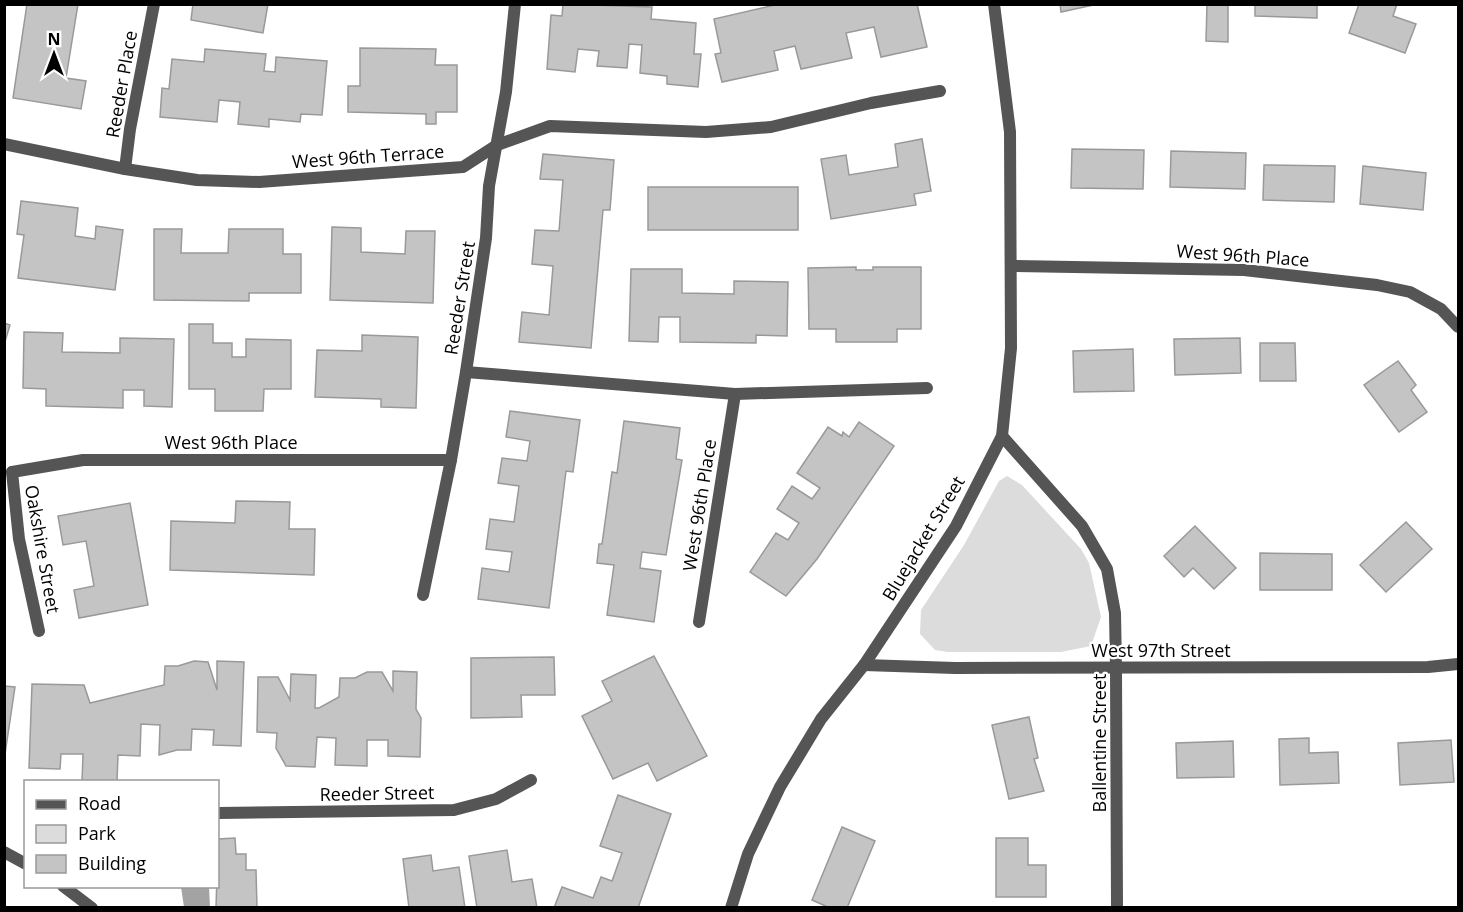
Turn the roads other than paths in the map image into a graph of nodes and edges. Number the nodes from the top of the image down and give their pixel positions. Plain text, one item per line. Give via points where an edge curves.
1 (154, 4) edge
2 (515, 4) edge
3 (994, 4) edge
4 (940, 91) dead end
5 (4, 144) edge
6 (497, 145) junction
7 (125, 169) junction
8 (1012, 266) junction
9 (1458, 327) edge
10 (466, 372) junction
11 (927, 388) dead end
12 (735, 394) junction
13 (1002, 436) junction
14 (451, 460) junction
15 (8, 470) edge
16 (423, 595) dead end
17 (699, 622) dead end
18 (39, 631) dead end
19 (1458, 664) edge
20 (864, 665) junction
21 (1116, 668) junction
22 (531, 780) dead end
23 (219, 813) edge
24 (4, 852) edge
25 (24, 863) edge
26 (65, 888) edge
27 (92, 908) edge
28 (731, 908) edge
29 (1117, 908) edge

1 - 7 street, Reeder Place
2 - 6 street, Reeder Street
3 - 8 street, Bluejacket Street via 1010,132
4 - 6 street, West 96th Terrace via 771,127 706,132 550,126
5 - 7 street, West 96th Terrace
6 - 7 street, West 96th Terrace via 463,167 259,182 197,180
6 - 10 street, Reeder Street
8 - 9 street, West 96th Place via 1244,270 1377,285 1410,292 1441,309
8 - 13 street, Bluejacket Street via 1011,348
10 - 12 street
10 - 14 street, Reeder Street
11 - 12 street
12 - 17 street, West 96th Place
13 - 20 street, Bluejacket Street via 956,526
13 - 21 street, Ballentine Street via 1082,526 1107,569 1115,613
14 - 15 street, West 96th Place via 83,460
14 - 16 street, Reeder Street
15 - 18 street, Oakshire Street
19 - 21 street, West 97th Street
20 - 21 street, West 97th Street
20 - 28 street, Bluejacket Street via 820,719 780,787 747,854
21 - 29 street, Ballentine Street
22 - 23 street, Reeder Street via 496,799 454,810
24 - 25 street
26 - 27 street

